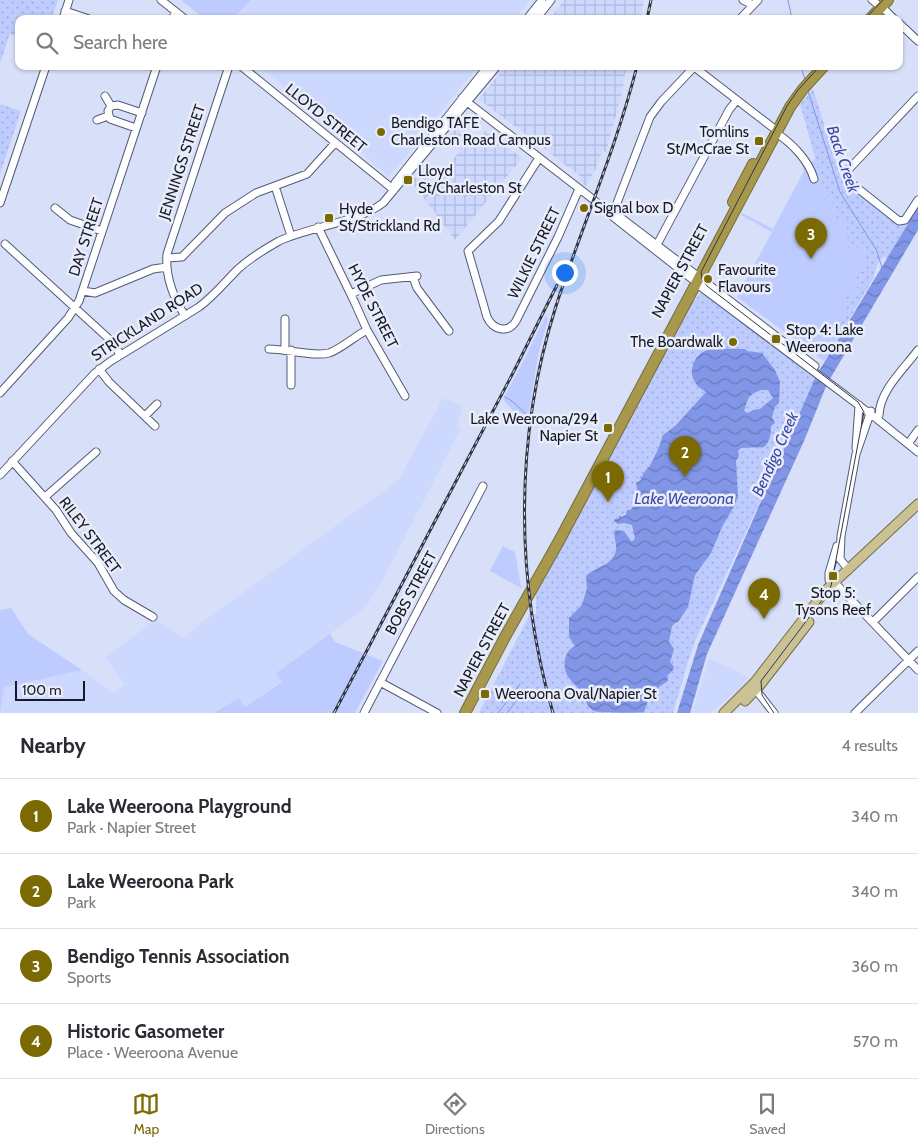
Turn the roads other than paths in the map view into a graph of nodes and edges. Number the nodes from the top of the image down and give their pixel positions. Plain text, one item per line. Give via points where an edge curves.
1 (69, 0) edge
2 (162, 0) edge
3 (542, 0) edge
4 (551, 0) edge
5 (743, 0) edge
6 (879, 2) edge
7 (755, 3) edge
8 (65, 11) junction
9 (176, 12) junction
10 (64, 15) edge
11 (77, 15) edge
12 (174, 15) edge
13 (180, 15) edge
14 (530, 15) edge
15 (539, 15) edge
16 (744, 15) edge
17 (865, 15) edge
18 (872, 15) edge
19 (890, 15) edge
20 (903, 27) edge
21 (918, 41) edge
22 (45, 70) edge
23 (156, 70) edge
24 (228, 70) edge
25 (246, 70) edge
26 (489, 70) edge
27 (691, 70) edge
28 (698, 70) edge
29 (819, 70) edge
30 (808, 78) edge
31 (104, 96) dead end
32 (918, 96) edge
33 (465, 100) junction
34 (736, 101) junction
35 (111, 106) junction
36 (142, 113) junction
37 (108, 116) junction
38 (97, 120) dead end
39 (136, 128) junction
40 (774, 130) junction
41 (335, 143) junction
42 (539, 158) junction
43 (814, 179) dead end
44 (275, 186) junction
45 (393, 189) junction
46 (579, 189) junction
47 (918, 200) edge
48 (0, 203) edge
49 (55, 208) dead end
50 (613, 215) junction
51 (318, 227) junction
52 (102, 231) junction
53 (291, 236) junction
54 (5, 244) dead end
55 (655, 247) junction
56 (167, 258) junction
57 (167, 267) junction
58 (696, 279) junction
59 (83, 290) junction
60 (351, 294) junction
61 (75, 308) junction
62 (185, 316) junction
63 (285, 319) dead end
64 (444, 329) dead end
65 (367, 330) junction
66 (268, 349) dead end
67 (288, 350) junction
68 (918, 350) edge
69 (121, 355) junction
70 (99, 369) junction
71 (831, 381) junction
72 (291, 386) dead end
73 (886, 392) junction
74 (0, 393) edge
75 (405, 396) dead end
76 (157, 404) dead end
77 (859, 405) junction
78 (870, 410) junction
79 (879, 415) junction
80 (145, 416) junction
81 (155, 426) dead end
82 (918, 430) edge
83 (909, 442) junction
84 (918, 446) edge
85 (96, 452) dead end
86 (918, 452) edge
87 (856, 454) junction
88 (12, 462) junction
89 (0, 475) edge
90 (483, 486) dead end
91 (45, 497) junction
92 (918, 504) edge
93 (841, 536) junction
94 (849, 570) junction
95 (918, 577) edge
96 (835, 584) junction
97 (153, 616) dead end
98 (872, 622) junction
99 (500, 650) junction
100 (918, 651) edge
101 (909, 659) junction
102 (918, 670) edge
103 (380, 682) junction
104 (754, 688) junction
105 (364, 713) edge
106 (437, 713) edge
107 (465, 713) edge
108 (470, 713) edge
109 (725, 713) edge
110 (774, 713) edge
111 (855, 713) edge

1 - 8 street
2 - 9 street
3 - 14 street
4 - 15 street
5 - 7 street
6 - 17 highway
6 - 18 highway
6 - 19 street
7 - 16 street
8 - 10 street
8 - 11 street
9 - 12 street
9 - 13 street
20 - 21 street
22 - 48 street
23 - 36 street, DAY STREET
24 - 56 street, JENNINGS STREET
25 - 41 street, LLOYD STREET
26 - 33 street, STRICKLAND ROAD
27 - 50 street via 650,117
28 - 34 street
29 - 30 highway, NAPIER STREET
30 - 40 highway, NAPIER STREET via 789,96
31 - 35 street
32 - 47 street via 847,175 851,182 904,221
33 - 42 street
33 - 45 street, STRICKLAND ROAD
34 - 40 street
34 - 55 street
35 - 36 street via 118,105
35 - 37 street
36 - 39 street, DAY STREET
37 - 38 street
37 - 39 street
39 - 52 street, DAY STREET
40 - 43 street via 793,146 810,168
40 - 58 highway, NAPIER STREET
41 - 44 street via 307,174
41 - 45 street, LLOYD STREET
42 - 46 street
42 - 46 street, WILKIE STREET via 499,222 468,252 492,325 511,328
44 - 53 street
44 - 56 street via 256,193 225,213 182,257
45 - 51 street, STRICKLAND ROAD via 378,207
46 - 50 street
49 - 52 street via 70,220
50 - 55 street
51 - 53 street, STRICKLAND ROAD
51 - 60 street, HYDE STREET
52 - 59 street, DAY STREET
53 - 62 street, STRICKLAND ROAD via 248,261 207,301
54 - 61 street
55 - 58 street
56 - 57 street, JENNINGS STREET
57 - 59 street via 152,269 98,292
57 - 62 street, JENNINGS STREET via 171,289
58 - 71 street
58 - 99 highway, NAPIER STREET
59 - 61 street, DAY STREET
60 - 64 street via 381,280 415,277 417,288
60 - 65 street, HYDE STREET
61 - 69 street via 110,340
61 - 74 street, DAY STREET
62 - 69 street, STRICKLAND ROAD
63 - 67 street
65 - 67 street via 326,353
65 - 75 street, HYDE STREET
66 - 67 street
67 - 72 street
68 - 73 street
69 - 70 street, STRICKLAND ROAD
70 - 80 street
70 - 88 street, STRICKLAND ROAD
71 - 77 street
71 - 78 street
73 - 78 street
73 - 79 street
76 - 80 street
77 - 78 street
77 - 87 street
78 - 79 street
78 - 83 street
78 - 87 street
79 - 83 street
80 - 81 street
82 - 83 street
83 - 84 street
83 - 86 street
85 - 91 street
87 - 93 street
88 - 89 street, STRICKLAND ROAD
88 - 91 street, RILEY STREET
90 - 103 street, BOBS STREET
91 - 97 street, RILEY STREET via 70,533 98,563 114,591
92 - 94 main road
93 - 94 street via 840,558
93 - 96 street via 828,575
94 - 96 main road
95 - 98 street
96 - 98 street
96 - 104 main road
98 - 101 street
99 - 107 highway, NAPIER STREET
99 - 108 highway, NAPIER STREET
100 - 101 street
101 - 102 street
101 - 111 street
103 - 105 street, BOBS STREET
103 - 106 street
104 - 109 main road
104 - 110 street

